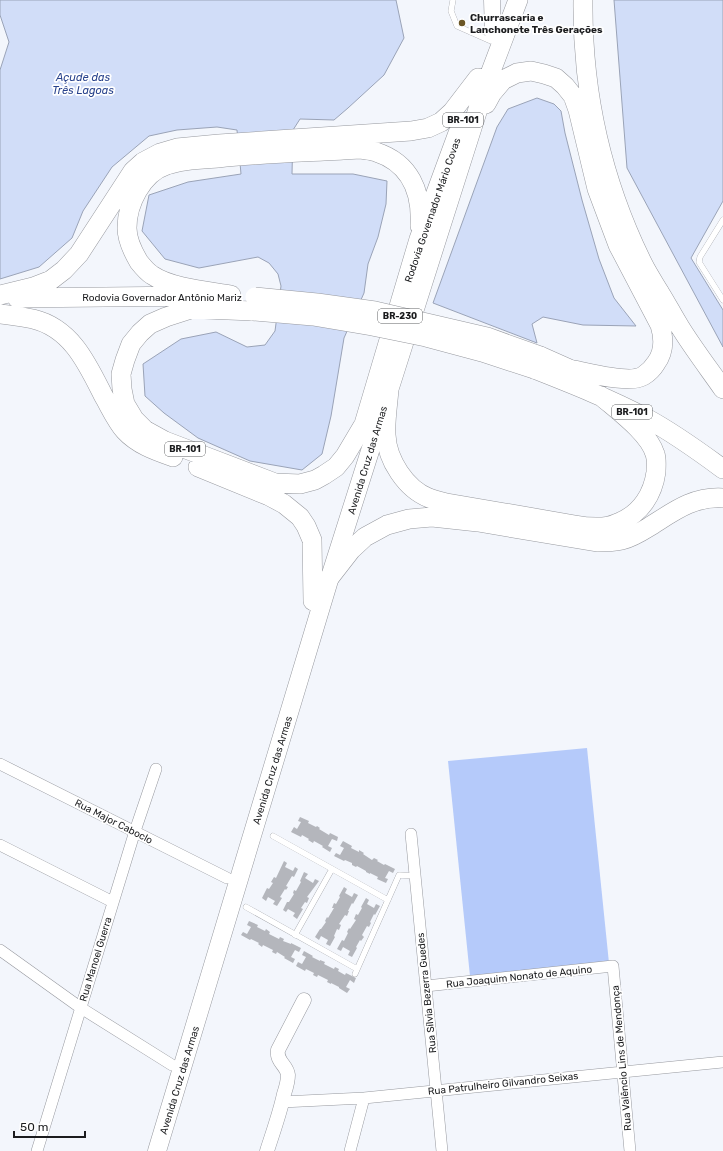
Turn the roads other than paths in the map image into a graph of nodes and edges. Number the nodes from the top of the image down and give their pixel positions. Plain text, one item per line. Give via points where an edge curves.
1 (453, 0) edge
2 (492, 0) edge
3 (505, 0) edge
4 (518, 0) edge
5 (583, 0) edge
6 (492, 37) junction
7 (478, 78) junction
8 (471, 134) junction
9 (296, 146) junction
10 (235, 149) junction
11 (723, 220) edge
12 (419, 239) junction
13 (0, 294) edge
14 (231, 295) junction
15 (0, 298) edge
16 (723, 300) edge
17 (254, 304) junction
18 (194, 308) junction
19 (0, 310) edge
20 (0, 314) edge
21 (537, 363) junction
22 (574, 370) junction
23 (389, 389) junction
24 (723, 389) edge
25 (601, 396) junction
26 (364, 424) junction
27 (723, 455) edge
28 (723, 469) edge
29 (723, 498) edge
30 (330, 577) junction
31 (313, 601) junction
32 (0, 764) edge
33 (156, 769) dead end
34 (134, 831) junction
35 (411, 834) dead end
36 (273, 836) dead end
37 (0, 845) edge
38 (332, 869) junction
39 (415, 876) junction
40 (227, 878) junction
41 (388, 900) junction
42 (113, 902) junction
43 (246, 907) dead end
44 (295, 935) junction
45 (0, 950) edge
46 (613, 966) joint
47 (426, 986) junction
48 (304, 1000) dead end
49 (81, 1008) junction
50 (723, 1062) edge
51 (172, 1065) junction
52 (623, 1071) junction
53 (436, 1090) junction
54 (364, 1098) junction
55 (282, 1102) junction
56 (37, 1151) edge
57 (146, 1151) edge
58 (157, 1151) edge
59 (267, 1151) edge
60 (350, 1151) edge
61 (442, 1151) edge
62 (630, 1151) edge

1 - 6 lane via 451,11 457,26
2 - 6 main road
3 - 6 highway, Rodovia Governador Mário Covas / BR-101
4 - 8 highway, BR-101
5 - 24 highway via 585,58 590,100 602,157 620,210 647,271 680,327
6 - 7 highway, Rodovia Governador Mário Covas / BR-101
7 - 9 highway via 452,112 441,122 428,128
7 - 12 highway, Rodovia Governador Mário Covas / BR-101
8 - 22 highway via 492,93 503,80 517,73 531,71 556,78 573,96 597,189 618,244 660,325 663,336 662,354 651,370 643,376 622,379
8 - 23 highway, BR-101
9 - 10 highway
9 - 12 highway via 376,152 403,168 414,183 418,197 421,213
10 - 13 highway via 177,148 143,162 133,172 78,254 64,270 51,280 33,287
10 - 14 highway via 165,165 153,172 135,195 127,230 136,257 151,275 164,282
11 - 16 lane via 699,262
12 - 26 highway, Rodovia Governador Mário Covas / BR-101
14 - 15 highway, Rodovia Governador Antônio Mariz
14 - 17 highway, Rodovia Governador Antônio Mariz
17 - 18 highway, BR-101
17 - 21 highway, BR-101, bridge via 426,337
18 - 19 highway, Rodovia Governador Antônio Mariz
18 - 26 highway, BR-101 via 150,324 131,344 124,360 121,374 125,404 134,419 145,430 164,441 275,483 300,484 315,480 336,467
20 - 31 highway via 34,319 52,326 66,336 84,359 115,418 136,440 269,496 300,517 312,540
21 - 22 highway
21 - 25 highway, BR-101
22 - 27 highway via 652,409
23 - 25 highway via 386,436 389,452 402,477 428,498 592,527 610,526 626,519 641,507 649,496 655,480 656,466 655,454 648,441
23 - 30 main road, Avenida Cruz das Armas
25 - 28 highway, BR-101 via 648,419
26 - 31 main road, Avenida Cruz das Armas
29 - 30 highway via 704,498 684,505 639,533 610,542 432,517 409,519 387,525 365,537
30 - 58 main road, Avenida Cruz das Armas
31 - 40 main road, Avenida Cruz das Armas
32 - 34 street, Rua Major Caboclo
33 - 34 street, Rua Manoel Guerra
34 - 40 street, Rua Major Caboclo
34 - 42 street, Rua Manoel Guerra
35 - 39 street, Rua Sílvia Bezerra Guedes
36 - 38 lane
37 - 42 street
38 - 41 lane
38 - 44 lane
39 - 41 lane via 399,875
39 - 47 street, Rua Sílvia Bezerra Guedes
40 - 51 main road, Avenida Cruz das Armas
41 - 44 lane via 356,971
42 - 49 street, Rua Manoel Guerra
43 - 44 lane
45 - 49 street
46 - 47 street, Rua Joaquim Nonato de Aquino
46 - 52 street, Rua Valêncio Lins de Mendonça
47 - 53 street, Rua Sílvia Bezerra Guedes
48 - 55 street via 278,1050 278,1058 288,1074
49 - 51 street
49 - 56 street, Rua Manoel Guerra
50 - 52 street, Rua Patrulheiro Gilvandro Seixas
51 - 57 main road, Avenida Cruz das Armas
52 - 53 street, Rua Patrulheiro Gilvandro Seixas
52 - 62 street, Rua Valêncio Lins de Mendonça
53 - 54 street, Rua Patrulheiro Gilvandro Seixas
53 - 61 street, Rua Sílvia Bezerra Guedes
54 - 55 street, Rua Patrulheiro Gilvandro Seixas
54 - 60 street
55 - 59 street

